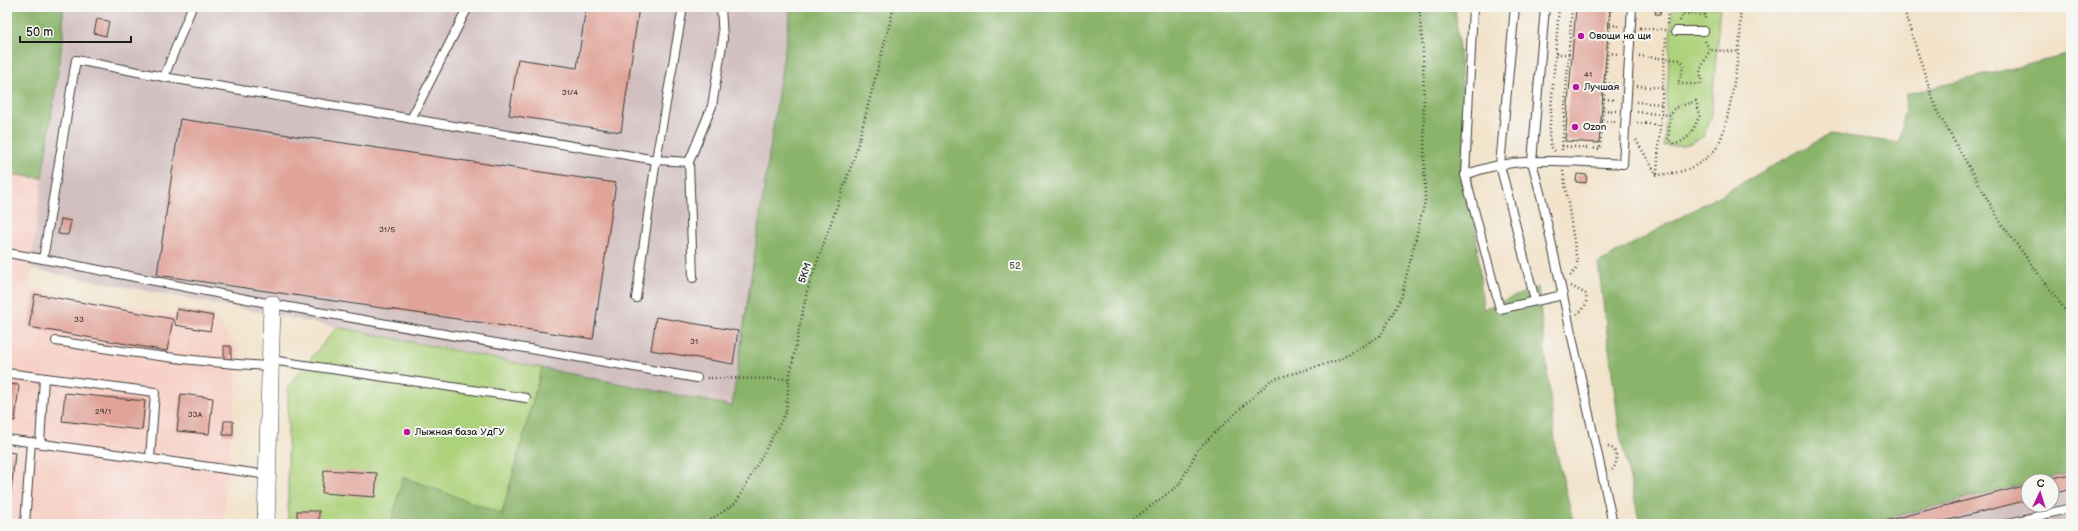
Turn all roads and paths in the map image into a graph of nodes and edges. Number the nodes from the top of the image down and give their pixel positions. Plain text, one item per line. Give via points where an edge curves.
1 (192, 7) edge
2 (468, 7) edge
3 (683, 7) edge
4 (721, 7) edge
5 (894, 7) edge
6 (1419, 7) edge
7 (1473, 7) edge
8 (1515, 7) edge
9 (1545, 7) edge
10 (1559, 7) edge
11 (1572, 7) edge
12 (1612, 7) edge
13 (1632, 7) edge
14 (1668, 7) edge
15 (1681, 7) edge
16 (1707, 7) edge
17 (1740, 7) edge
18 (1906, 7) edge
19 (1682, 14) dead end
20 (1705, 15) dead end
21 (1676, 31) dead end
22 (1704, 31) dead end
23 (1710, 50) dead end
24 (1608, 53) junction
25 (1556, 54) junction
26 (1569, 54) junction
27 (1629, 56) junction
28 (1665, 59) junction
29 (164, 77) junction
30 (1603, 110) junction
31 (1626, 111) junction
32 (1661, 115) junction
33 (1671, 115) junction
34 (411, 119) junction
35 (1625, 123) junction
36 (1562, 146) junction
37 (656, 160) junction
38 (1562, 161) junction
39 (689, 162) junction
40 (1532, 162) junction
41 (1500, 165) junction
42 (1657, 174) junction
43 (1465, 175) junction
44 (7, 253) edge
45 (43, 259) junction
46 (693, 278) dead end
47 (1569, 278) dead end
48 (1566, 293) junction
49 (636, 298) dead end
50 (1535, 300) junction
51 (272, 304) junction
52 (1573, 310) dead end
53 (2071, 318) edge
54 (56, 341) dead end
55 (271, 363) junction
56 (7, 373) edge
57 (44, 378) junction
58 (697, 378) joint
59 (789, 379) junction
60 (526, 398) dead end
61 (7, 439) edge
62 (31, 442) junction
63 (40, 443) junction
64 (1603, 446) dead end
65 (150, 458) junction
66 (1608, 466) dead end
67 (268, 475) junction
68 (2071, 508) edge
69 (25, 524) edge
70 (266, 524) edge
71 (704, 524) edge
72 (1127, 524) edge
73 (1614, 524) edge
74 (2005, 524) edge

1 - 29 lane
2 - 34 lane
3 - 37 lane
4 - 39 lane via 723,39 712,106
5 - 59 path, 5KM via 855,155 807,291
6 - 72 path via 1423,50 1425,201 1401,298 1381,335 1339,360 1271,380 1198,449 1179,485
7 - 43 lane
8 - 41 lane
9 - 40 lane
10 - 25 path
11 - 26 path
12 - 24 path
13 - 27 lane
14 - 28 path
15 - 19 path
16 - 20 path
17 - 42 path via 1740,38 1736,65 1725,127 1716,150 1692,169
18 - 53 path via 1906,17 1937,111 2001,223
21 - 22 lane
23 - 28 path via 1700,70 1702,84 1678,84 1684,64 1680,60
24 - 27 path
24 - 30 path
25 - 26 path
25 - 36 path via 1549,136 1551,147 1556,152 1562,154
26 - 36 path
27 - 28 path
27 - 31 lane
28 - 32 path
29 - 34 lane
29 - 45 lane via 76,60
30 - 31 path
30 - 36 path via 1600,149
31 - 32 path
31 - 35 lane
32 - 33 path
32 - 42 path
33 - 33 path via 1668,140 1675,144 1683,142 1689,137 1700,115 1696,101 1674,108
34 - 37 lane
35 - 38 lane via 1623,164
35 - 42 path
37 - 39 lane
37 - 49 lane
38 - 40 lane
38 - 47 path via 1578,267
39 - 46 lane
40 - 41 lane
40 - 48 lane
41 - 43 lane
41 - 50 lane
43 - 50 lane via 1500,309
44 - 45 lane
45 - 51 lane
48 - 50 lane
48 - 52 path via 1567,285 1586,294 1584,309 1574,316
48 - 73 lane
51 - 55 street
51 - 58 lane
54 - 55 lane via 166,358 231,364
55 - 60 lane
55 - 67 street
56 - 57 lane
57 - 63 lane
57 - 65 lane via 155,392
58 - 59 path
59 - 71 path, 5KM via 786,412 736,503
61 - 62 lane
62 - 63 lane
62 - 69 lane
63 - 65 lane
64 - 66 path via 1614,449 1616,454 1615,466 1609,472
65 - 67 lane
67 - 70 street
68 - 74 lane

